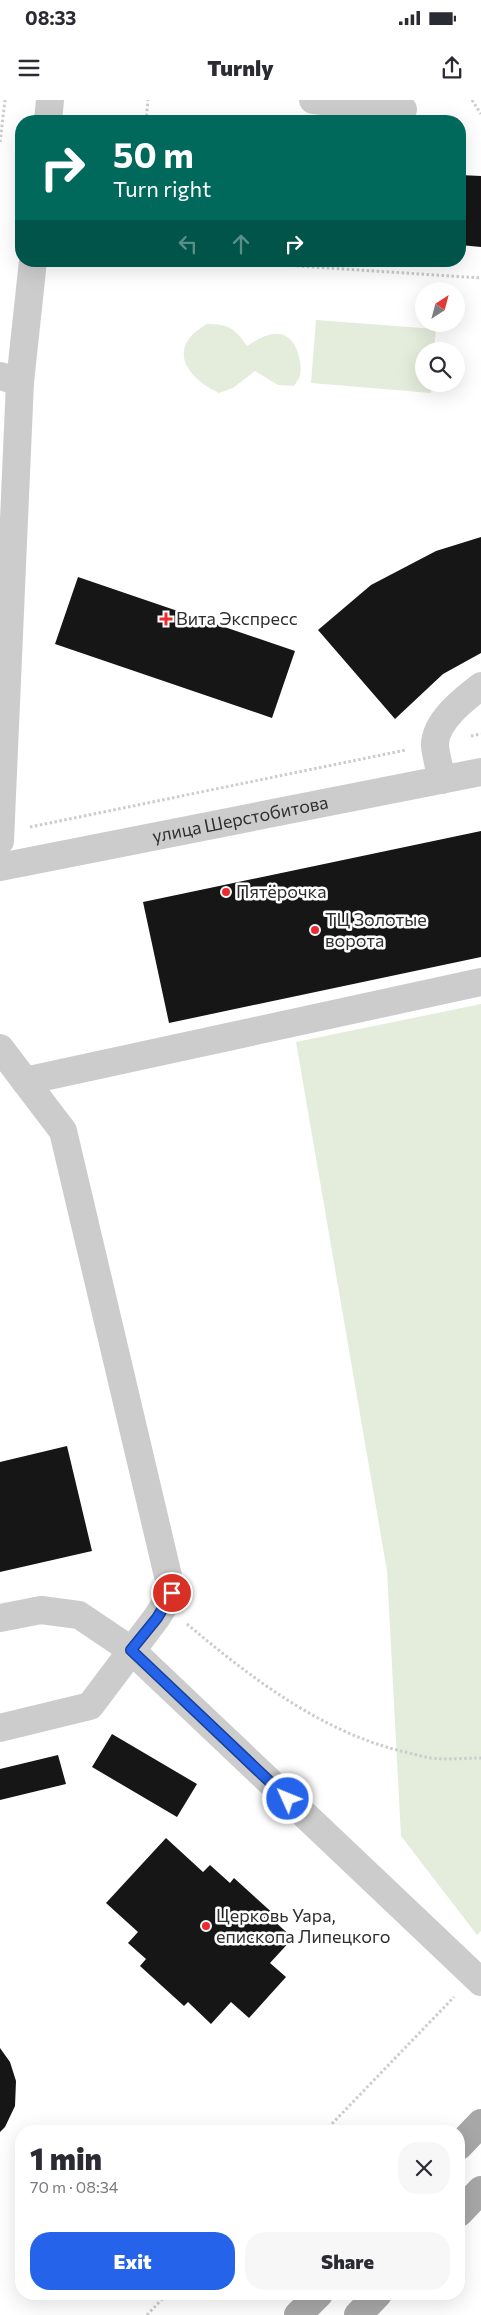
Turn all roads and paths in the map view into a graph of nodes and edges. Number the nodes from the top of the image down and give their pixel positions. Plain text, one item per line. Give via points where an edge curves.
1 (5, 100) edge
2 (50, 100) edge
3 (148, 100) edge
4 (313, 100) edge
5 (472, 100) edge
6 (403, 109) dead end
7 (481, 114) edge
8 (49, 115) edge
9 (147, 115) edge
10 (0, 142) edge
11 (32, 267) edge
12 (313, 267) edge
13 (481, 278) edge
14 (10, 379) edge
15 (481, 686) edge
16 (481, 734) edge
17 (435, 744) junction
18 (481, 772) edge
19 (442, 780) junction
20 (0, 833) edge
21 (0, 841) edge
22 (0, 868) edge
23 (481, 982) edge
24 (0, 1048) edge
25 (25, 1081) junction
26 (165, 1605) junction
27 (0, 1618) edge
28 (131, 1650) junction
29 (0, 1728) edge
30 (481, 1758) edge
31 (478, 1978) edge
32 (481, 2123) edge
33 (331, 2125) edge
34 (465, 2140) edge
35 (481, 2190) edge
36 (465, 2207) edge
37 (161, 2300) edge
38 (313, 2300) edge
39 (372, 2300) edge
40 (147, 2315) edge
41 (298, 2315) edge
42 (358, 2315) edge

1 - 10 path
2 - 8 street
3 - 9 path
4 - 6 street
5 - 7 path
11 - 14 street
12 - 13 path
14 - 20 street
15 - 17 street via 443,722
16 - 17 path
17 - 19 street
17 - 20 path
18 - 19 street, улица Шерстобитова
19 - 22 street, улица Шерстобитова
20 - 21 street
23 - 25 street
24 - 25 street
25 - 26 street via 63,1131 172,1593
26 - 28 street
26 - 30 path via 226,1657 300,1708 337,1728 378,1746 430,1758
27 - 28 street via 41,1610 79,1616
28 - 29 street via 90,1706
28 - 31 street
31 - 33 path
32 - 34 main road
35 - 36 main road
37 - 40 path
38 - 41 main road
39 - 42 main road

